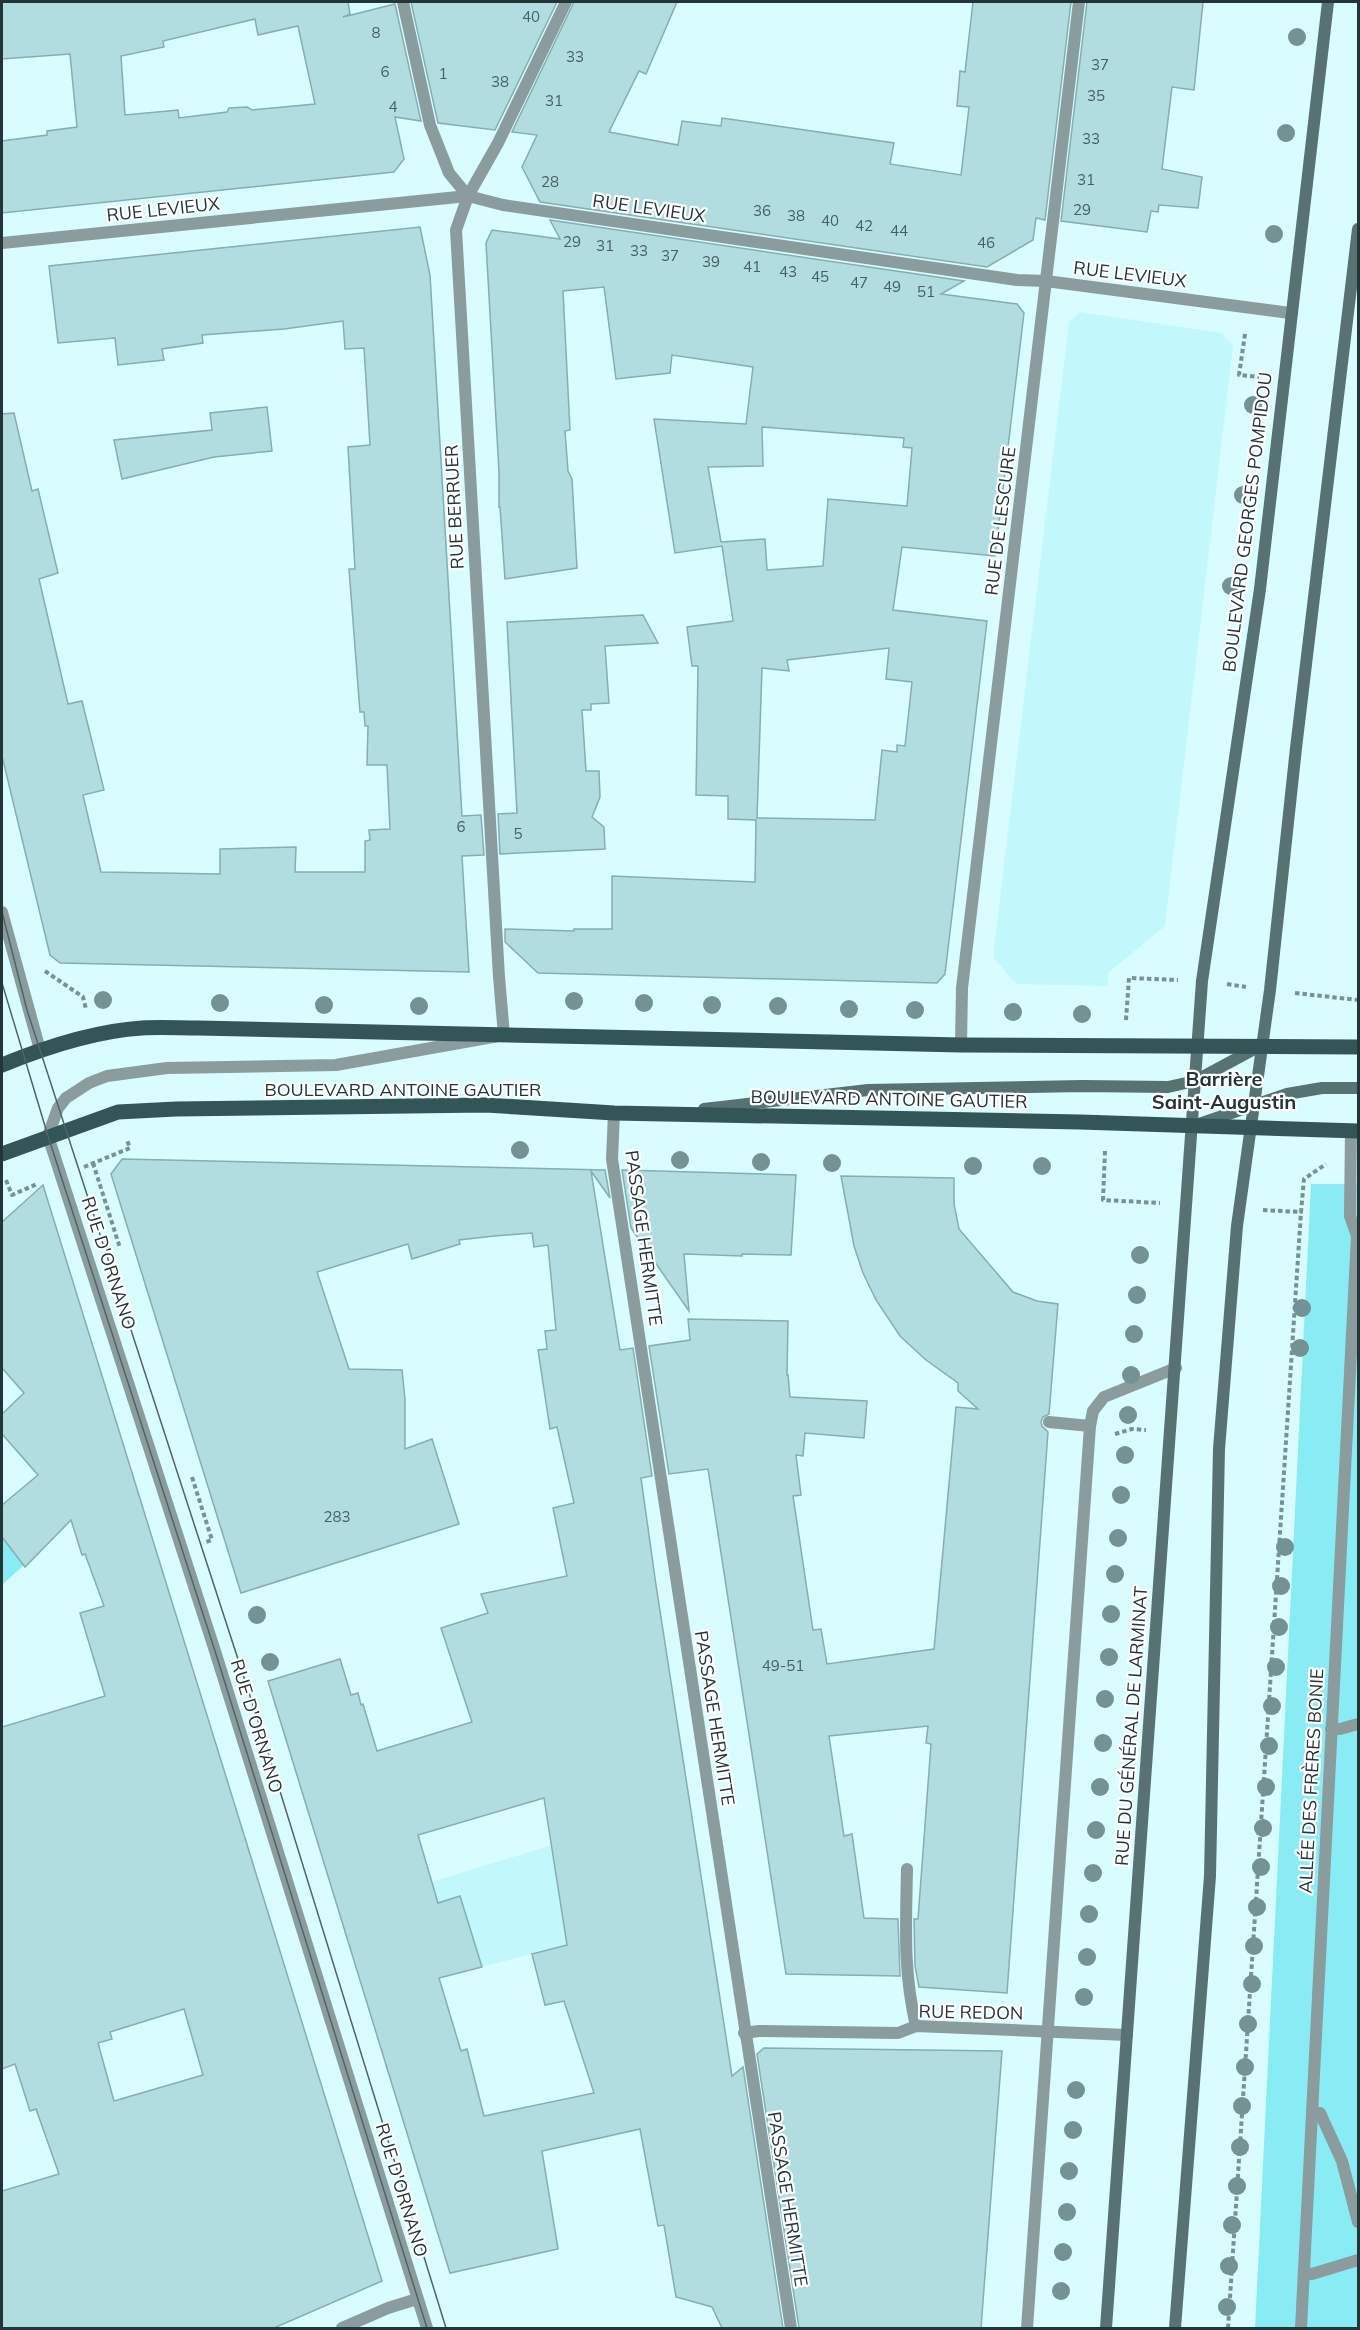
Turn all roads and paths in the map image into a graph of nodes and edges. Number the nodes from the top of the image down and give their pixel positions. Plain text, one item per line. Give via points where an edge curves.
1 (403, 2) edge
2 (566, 2) edge
3 (1079, 2) edge
4 (1328, 2) edge
5 (468, 196) junction
6 (1359, 229) edge
7 (2, 243) edge
8 (1046, 281) junction
9 (1290, 313) junction
10 (1353, 322) edge
11 (2, 912) edge
12 (504, 1035) junction
13 (961, 1045) junction
14 (1198, 1045) junction
15 (1262, 1045) junction
16 (1359, 1047) edge
17 (40, 1050) junction
18 (2, 1065) edge
19 (1195, 1081) junction
20 (1359, 1088) edge
21 (1254, 1105) junction
22 (614, 1113) junction
23 (670, 1113) junction
24 (1192, 1126) junction
25 (1251, 1128) junction
26 (1355, 1131) edge
27 (48, 1136) junction
28 (2, 1154) edge
29 (93, 1163) dead end
30 (1301, 1212) dead end
31 (1358, 1236) edge
32 (120, 1248) dead end
33 (1176, 1368) junction
34 (1049, 1422) dead end
35 (1090, 1426) junction
36 (1171, 1431) junction
37 (1088, 1453) junction
38 (1359, 1724) edge
39 (1331, 1729) junction
40 (907, 1869) dead end
41 (916, 2026) junction
42 (1049, 2032) junction
43 (744, 2033) junction
44 (1127, 2035) junction
45 (1312, 2113) junction
46 (1359, 2222) edge
47 (1359, 2260) edge
48 (1304, 2273) junction
49 (417, 2299) junction
50 (342, 2328) edge
51 (427, 2328) edge
52 (791, 2328) edge
53 (1027, 2328) edge
54 (1106, 2328) edge
55 (1175, 2328) edge
56 (1228, 2328) edge
57 (1301, 2328) edge

1 - 5 street via 430,125 449,173
2 - 5 street, RUE BERRUER
3 - 8 street, RUE DE LESCURE
4 - 9 main road, BOULEVARD GEORGES POMPIDOU
5 - 7 street, RUE LEVIEUX
5 - 8 street, RUE LEVIEUX via 1017,280
5 - 12 street, RUE BERRUER via 456,230
6 - 10 main road
8 - 9 street, RUE LEVIEUX
8 - 13 street, RUE DE LESCURE via 962,988
9 - 14 main road, BOULEVARD GEORGES POMPIDOU via 1260,589 1202,981
10 - 15 main road
11 - 17 street
12 - 13 main road, BOULEVARD ANTOINE GAUTIER
12 - 17 main road, BOULEVARD ANTOINE GAUTIER via 142,1028 94,1035
12 - 27 street, BOULEVARD ANTOINE GAUTIER via 336,1065 167,1068 107,1076 66,1098
13 - 14 main road, BOULEVARD ANTOINE GAUTIER
14 - 15 main road, BOULEVARD ANTOINE GAUTIER
14 - 19 main road, BOULEVARD GEORGES POMPIDOU
15 - 16 main road, BOULEVARD ANTOINE GAUTIER
15 - 19 main road
15 - 21 main road
17 - 18 main road, BOULEVARD ANTOINE GAUTIER
19 - 23 main road via 1168,1087 868,1090
19 - 24 main road, RUE DU GÉNÉRAL DE LARMINAT
20 - 21 main road via 1322,1088
21 - 24 main road
21 - 25 main road
22 - 23 main road, BOULEVARD ANTOINE GAUTIER
22 - 27 main road, BOULEVARD ANTOINE GAUTIER via 486,1105 176,1109 118,1112
22 - 43 street, PASSAGE HERMITTE via 612,1159
23 - 24 main road, BOULEVARD ANTOINE GAUTIER
24 - 25 main road, BOULEVARD ANTOINE GAUTIER
24 - 33 main road, RUE DU GÉNÉRAL DE LARMINAT
25 - 26 main road, BOULEVARD ANTOINE GAUTIER
25 - 55 main road via 1237,1226 1219,1449 1210,1876
26 - 31 street, ALLÉE DES FRÈRES BONIE via 1350,1216
27 - 28 main road
27 - 49 street, RUE D'ORNANO via 212,1641
29 - 32 path
30 - 56 path
31 - 39 street, ALLÉE DES FRÈRES BONIE
33 - 35 street via 1104,1397 1093,1411
33 - 36 main road, RUE DU GÉNÉRAL DE LARMINAT
34 - 35 street
35 - 37 street
36 - 37 path via 1132,1429 1107,1436
36 - 44 main road, RUE DU GÉNÉRAL DE LARMINAT
37 - 42 street
38 - 39 street
39 - 45 street, ALLÉE DES FRÈRES BONIE
40 - 41 street via 905,1953
41 - 42 street, RUE REDON
41 - 43 street, RUE REDON via 898,2033
42 - 44 street, RUE REDON
42 - 53 street
43 - 52 street, PASSAGE HERMITTE
44 - 54 main road, RUE DU GÉNÉRAL DE LARMINAT
45 - 46 street via 1320,2114 1342,2161
45 - 48 street, ALLÉE DES FRÈRES BONIE
47 - 48 street
48 - 57 street, ALLÉE DES FRÈRES BONIE
49 - 50 street
49 - 51 street, RUE D'ORNANO

